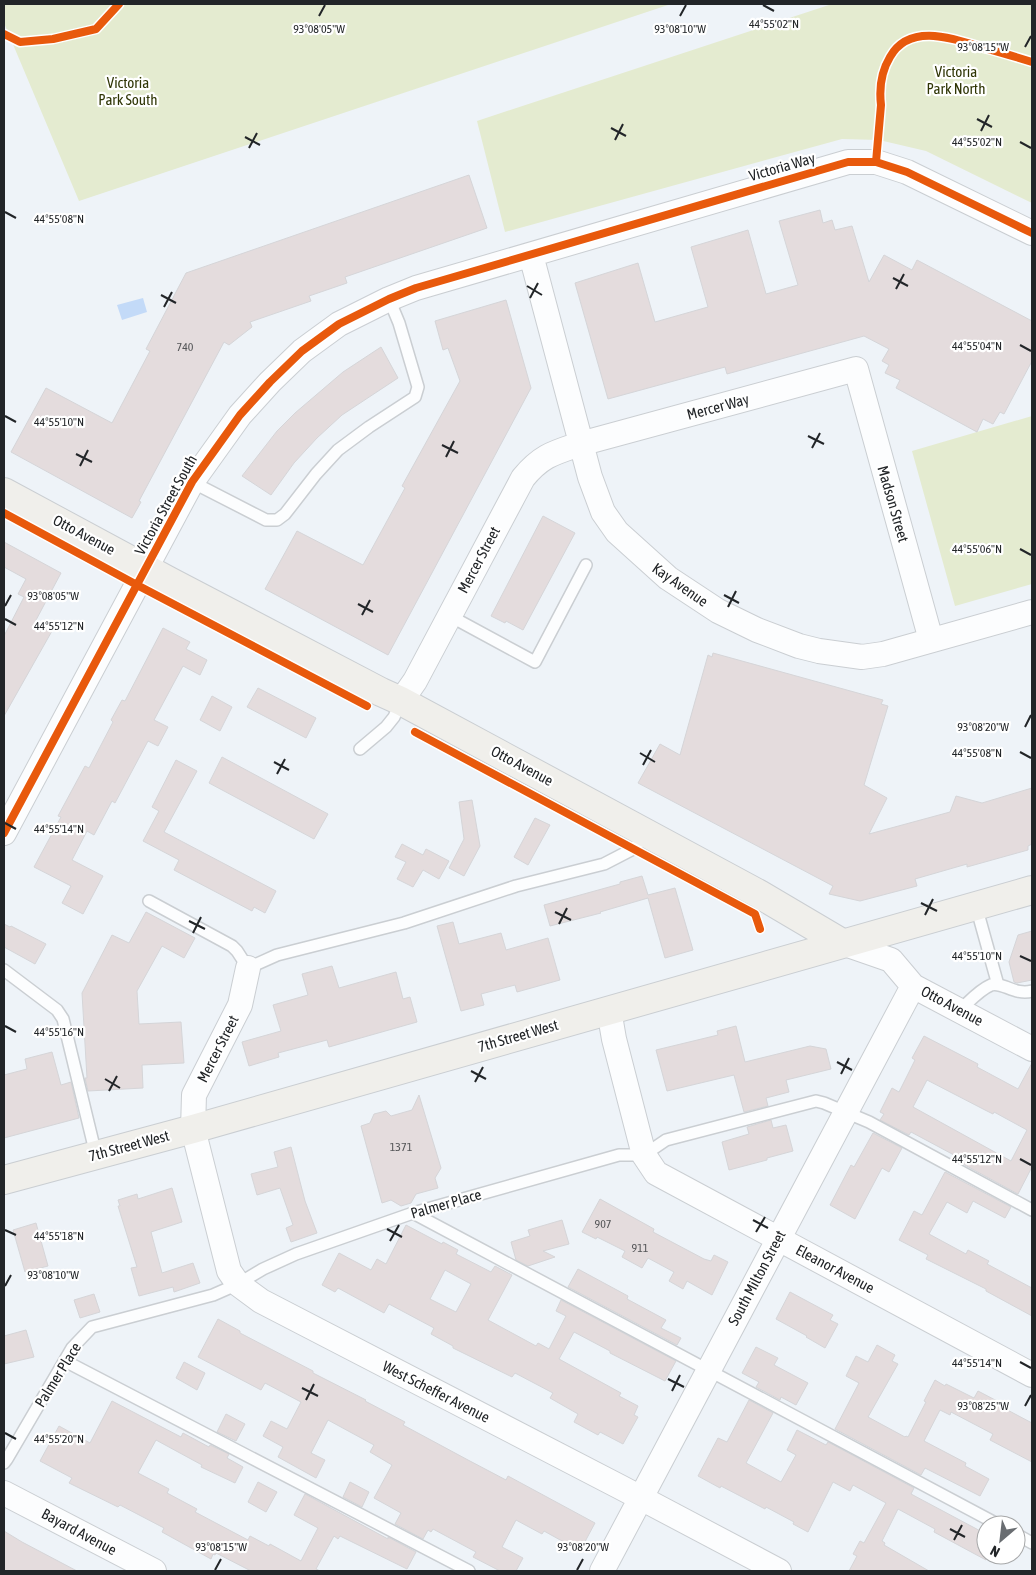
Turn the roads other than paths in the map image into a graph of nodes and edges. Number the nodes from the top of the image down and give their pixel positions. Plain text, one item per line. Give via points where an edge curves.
1 (1032, 233) edge
2 (531, 255) junction
3 (389, 299) junction
4 (856, 369) joint
5 (580, 444) junction
6 (192, 482) junction
7 (4, 492) edge
8 (586, 565) dead end
9 (146, 568) junction
10 (1032, 612) edge
11 (450, 616) junction
12 (931, 640) junction
13 (401, 700) junction
14 (360, 749) dead end
15 (4, 833) edge
16 (648, 834) junction
17 (1032, 890) edge
18 (149, 901) dead end
19 (976, 906) junction
20 (842, 943) junction
21 (248, 968) junction
22 (4, 970) edge
23 (998, 984) junction
24 (913, 986) junction
25 (1032, 991) edge
26 (609, 1010) junction
27 (960, 1010) junction
28 (1032, 1049) edge
29 (846, 1112) junction
30 (193, 1129) junction
31 (96, 1155) junction
32 (644, 1155) junction
33 (4, 1180) edge
34 (1032, 1210) edge
35 (413, 1213) junction
36 (778, 1239) junction
37 (238, 1284) junction
38 (65, 1361) junction
39 (708, 1371) junction
40 (1032, 1375) edge
41 (4, 1463) edge
42 (4, 1493) edge
43 (640, 1498) junction
44 (980, 1515) edge
45 (154, 1571) edge
46 (469, 1571) edge
47 (602, 1571) edge
48 (779, 1571) edge

1 - 2 street, Victoria Way via 907,172 876,162 848,162
2 - 3 street, Victoria Street South via 416,288
2 - 5 street, Kay Avenue
3 - 6 street, Victoria Street South via 339,324 302,351 240,415
3 - 6 lane via 418,387 415,397 338,450 277,520 266,520
4 - 5 street, Mercer Way
4 - 12 street, Madson Street
5 - 11 street, Mercer Street via 546,456 523,478
5 - 12 street, Kay Avenue via 603,512 617,532 668,578 718,611 799,646 838,655 862,657 883,654
6 - 9 street, Victoria Street South
7 - 9 main road, Otto Avenue
8 - 11 lane via 535,662
9 - 13 main road, Otto Avenue
9 - 15 street, Victoria Street South
10 - 12 street, Kay Avenue
11 - 13 street, Mercer Street via 415,681
13 - 14 lane via 386,727
13 - 16 main road, Otto Avenue
16 - 20 main road, Otto Avenue
16 - 21 lane via 633,850 604,864 516,886 404,923 277,955
17 - 19 main road, 7th Street West
18 - 21 lane via 232,946
19 - 20 main road, 7th Street West
19 - 23 lane
20 - 24 street, Otto Avenue via 891,960
20 - 26 main road, 7th Street West
21 - 30 street, Mercer Street via 240,1005 194,1095
22 - 31 lane via 63,1019
23 - 25 lane via 1016,992
23 - 27 lane via 979,993
24 - 27 street, Otto Avenue
24 - 29 street, South Milton Street
26 - 30 main road, 7th Street West
26 - 32 street, Eleanor Avenue
27 - 28 street, Otto Avenue
29 - 32 lane via 816,1101 666,1140
29 - 34 lane
29 - 36 street, South Milton Street
30 - 31 main road, 7th Street West
30 - 37 street, West Scheffer Avenue via 229,1271
31 - 33 main road, 7th Street West
32 - 35 lane, Palmer Place via 619,1155
32 - 36 street, Eleanor Avenue via 656,1173
35 - 37 lane, Palmer Place via 296,1254
35 - 39 lane
36 - 39 street, South Milton Street
36 - 40 street, Eleanor Avenue
37 - 38 lane, Palmer Place via 213,1294 92,1327 72,1348
37 - 43 street, West Scheffer Avenue via 261,1301
38 - 41 lane, Palmer Place
38 - 46 lane
39 - 43 street, South Milton Street
39 - 44 lane
42 - 45 street, Bayard Avenue
43 - 47 street, South Milton Street
43 - 48 street, West Scheffer Avenue

